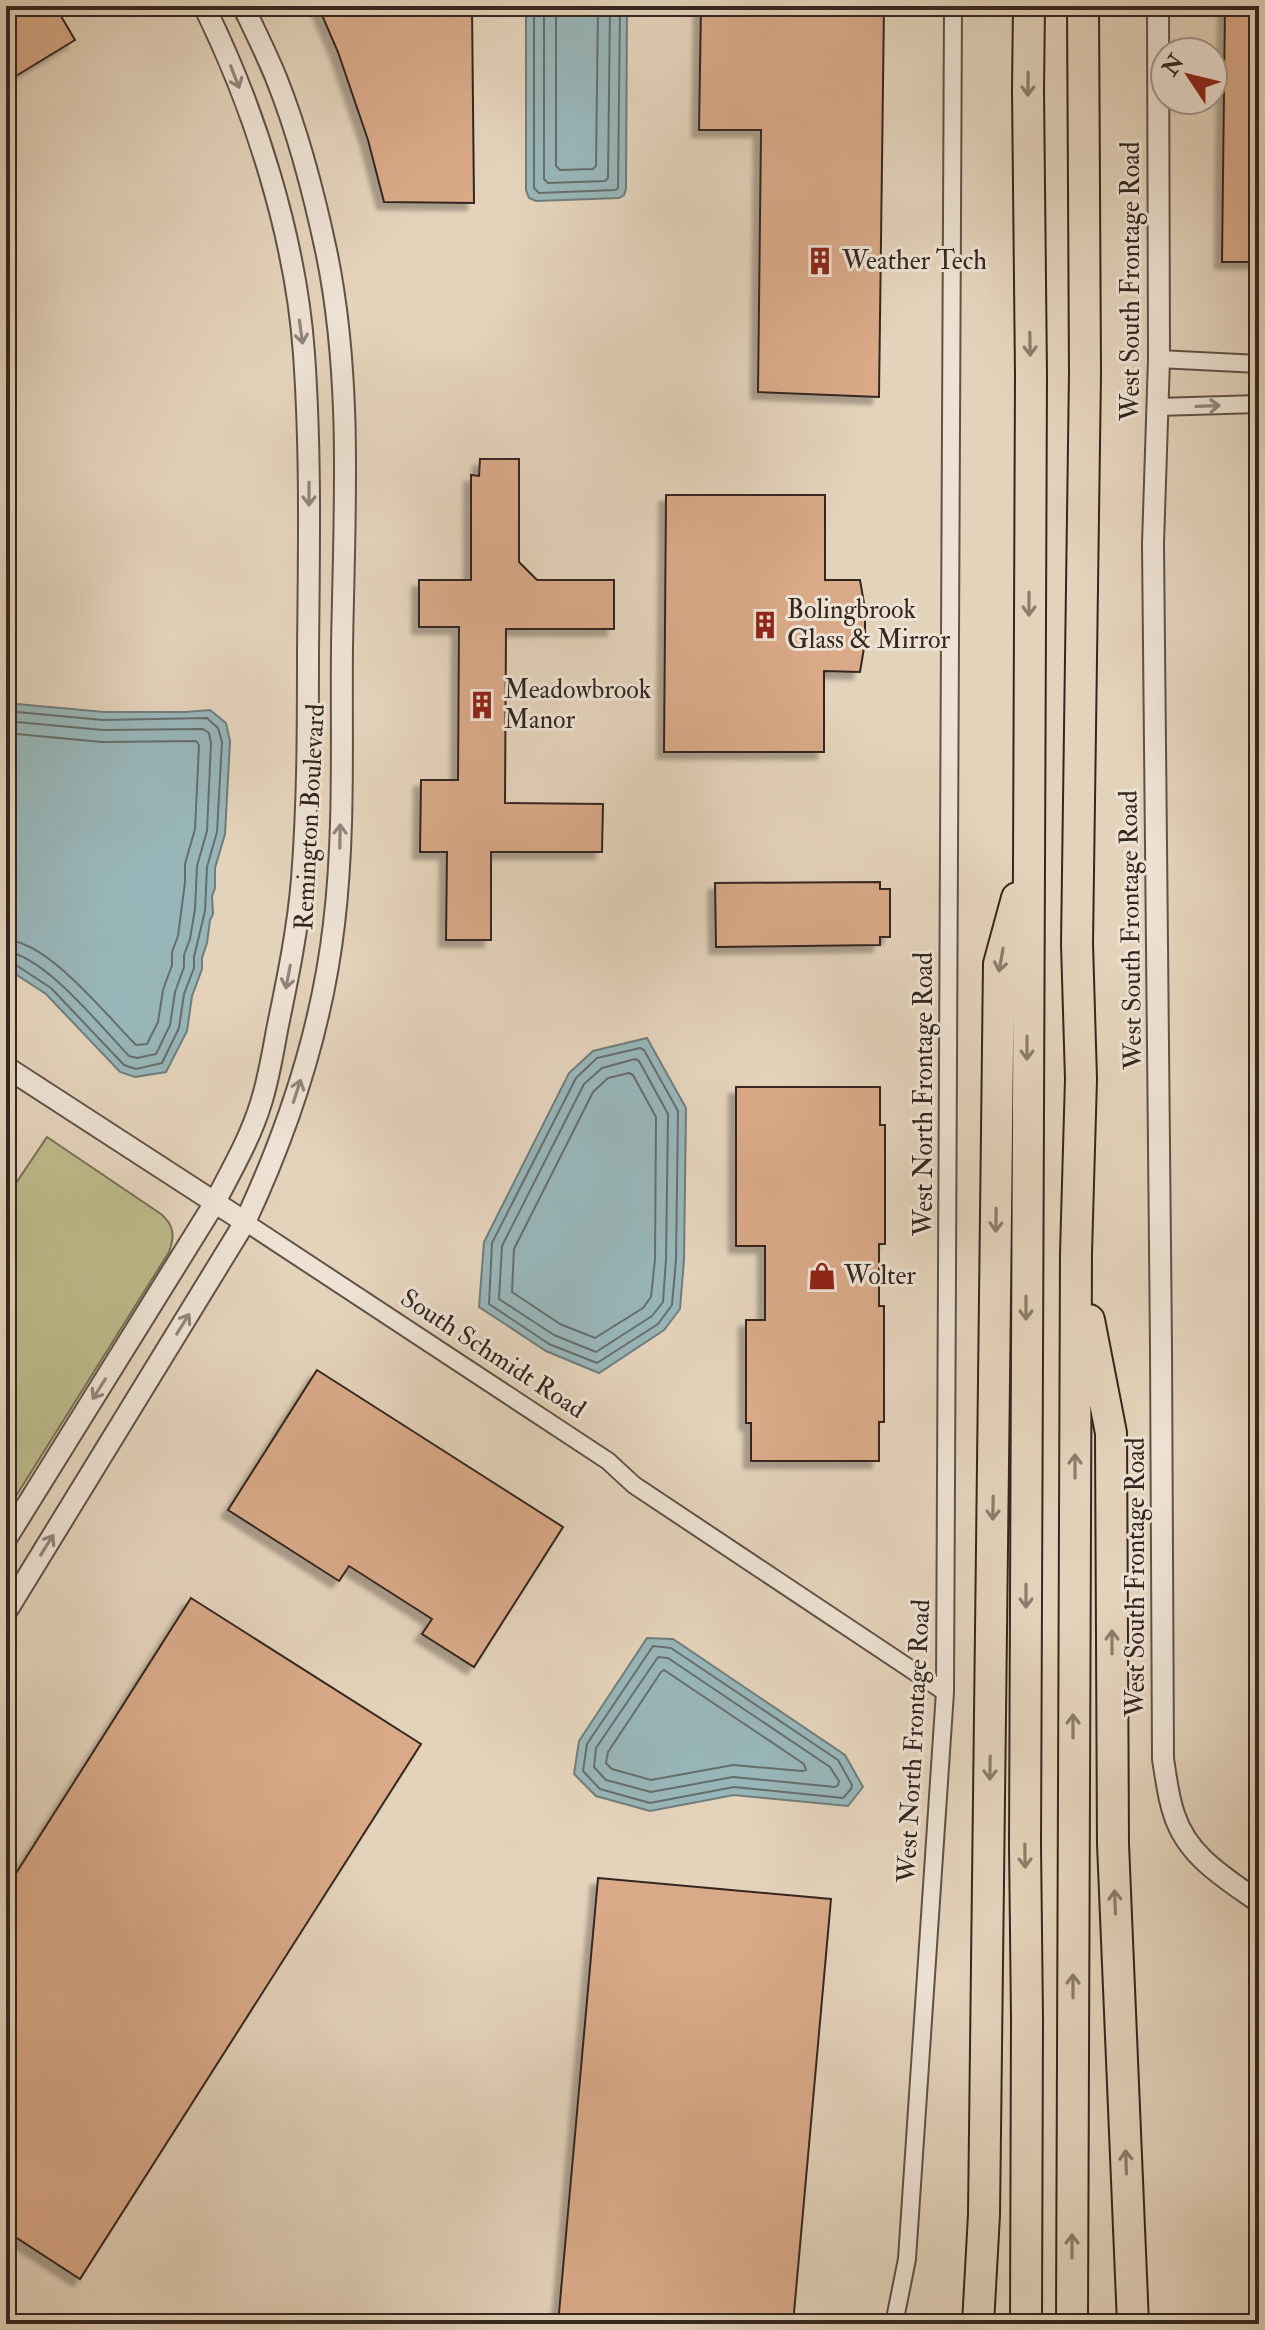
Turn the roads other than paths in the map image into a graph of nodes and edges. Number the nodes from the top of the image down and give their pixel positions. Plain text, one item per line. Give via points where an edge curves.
1 (204, 6) edge
2 (243, 6) edge
3 (953, 6) edge
4 (1029, 6) edge
5 (1083, 6) edge
6 (1158, 6) edge
7 (1159, 359) junction
8 (1259, 364) edge
9 (1259, 404) edge
10 (1157, 407) junction
11 (1028, 858) junction
12 (6, 1067) edge
13 (214, 1204) junction
14 (245, 1222) junction
15 (1076, 1253) junction
16 (6, 1539) edge
17 (6, 1612) edge
18 (945, 1692) junction
19 (1259, 1902) edge
20 (894, 2324) edge
21 (978, 2324) edge
22 (1026, 2324) edge
23 (1072, 2324) edge
24 (1133, 2324) edge

1 -> 13 street, Remington Boulevard via 249,114 278,205 304,351 309,464 302,881 290,971 261,1103
14 -> 2 street, Remington Boulevard via 269,1171 311,1045 334,925 341,844 344,411 327,254 277,80
3 - 18 street, West North Frontage Road
4 -> 11 highway
5 - 15 highway via 1085,373
6 - 7 street, West South Frontage Road
7 - 8 street
7 - 10 street, West South Frontage Road
10 -> 9 street
10 - 19 street, West South Frontage Road via 1153,544 1163,1759 1174,1816 1190,1848
11 -> 21 highway via 999,964 984,2215
11 -> 22 highway
12 - 13 street, South Schmidt Road
13 - 14 street, South Schmidt Road
13 -> 16 street, Remington Boulevard
17 -> 14 street, Remington Boulevard
14 - 18 street, South Schmidt Road
23 -> 15 highway
24 -> 15 highway via 1113,1844 1111,1433
18 - 20 street, West North Frontage Road via 907,2259

